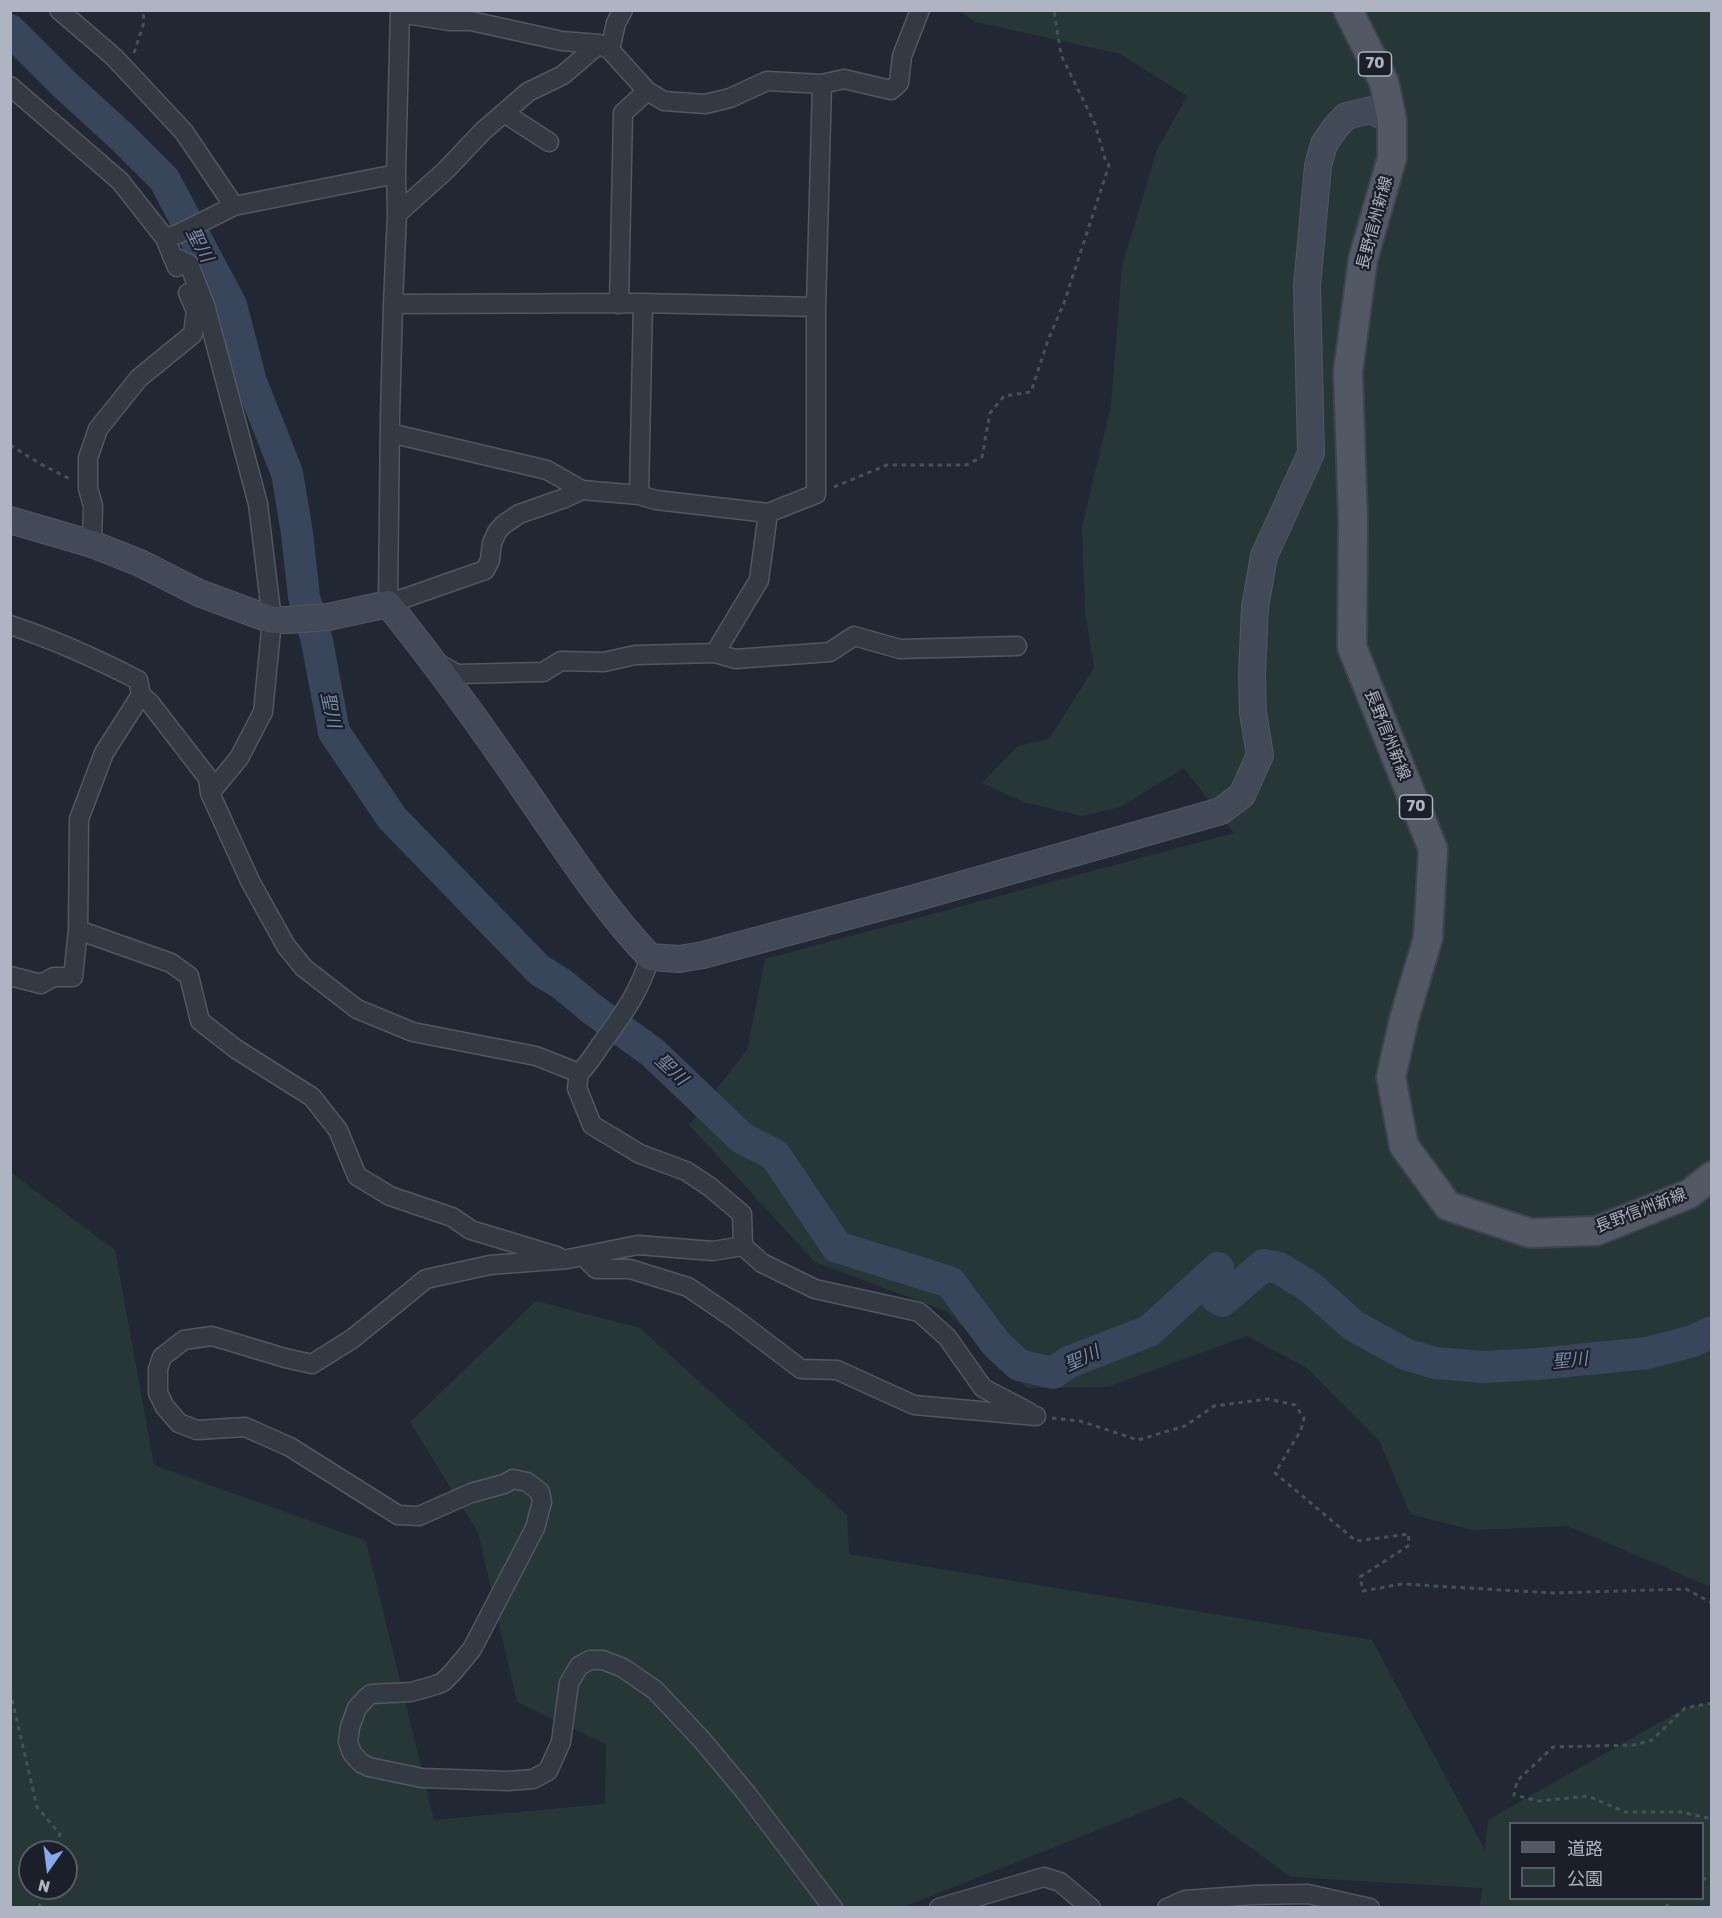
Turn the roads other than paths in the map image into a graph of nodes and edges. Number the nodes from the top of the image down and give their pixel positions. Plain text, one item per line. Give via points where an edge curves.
1 (59, 10) edge
2 (623, 10) edge
3 (920, 10) edge
4 (1348, 10) edge
5 (400, 12) edge
6 (605, 47) junction
7 (822, 84) junction
8 (10, 86) edge
9 (647, 91) junction
10 (504, 113) junction
11 (1392, 120) junction
12 (549, 142) dead end
13 (396, 174) junction
14 (234, 206) junction
15 (397, 214) junction
16 (171, 236) junction
17 (172, 256) junction
18 (643, 303) junction
19 (393, 304) junction
20 (619, 304) junction
21 (816, 306) junction
22 (390, 433) junction
23 (582, 490) junction
24 (639, 495) junction
25 (768, 513) junction
26 (10, 520) edge
27 (92, 544) junction
28 (388, 604) junction
29 (280, 620) junction
30 (10, 625) edge
31 (1017, 646) dead end
32 (715, 653) junction
33 (436, 663) junction
34 (141, 695) junction
35 (210, 793) junction
36 (78, 930) junction
37 (650, 957) junction
38 (10, 976) edge
39 (579, 1073) junction
40 (1712, 1176) edge
41 (743, 1246) junction
42 (576, 1257) junction
43 (833, 1908) edge
44 (939, 1908) edge
45 (1091, 1908) edge
46 (1167, 1908) edge
47 (1370, 1908) edge

1 - 14 street via 114,57 184,132
2 - 6 street
3 - 7 street via 902,56 899,83 891,90 844,79
4 - 11 main road, 長野信州新線 / 70 via 1384,82
5 - 6 street via 471,21
5 - 13 street
6 - 9 street
6 - 10 street via 528,92
7 - 9 street via 767,81 730,98 705,104 664,101
7 - 21 street
8 - 16 street via 120,181
9 - 20 street via 623,112
10 - 12 street
10 - 15 street
11 - 37 street via 1371,110 1346,116 1324,144 1318,166 1307,285 1311,453 1264,556 1252,675 1260,755 1242,795 1221,811 915,898 703,955 679,959
11 - 40 main road, 長野信州新線 / 70 via 1392,158 1363,259 1348,372 1352,647 1433,849 1428,938 1391,1077 1404,1146 1448,1206 1530,1233 1596,1231 1689,1194
13 - 14 street
13 - 15 street
14 - 16 street
15 - 19 street
16 - 17 street
17 - 27 street via 196,311 193,334 139,378 98,429 88,458
17 - 29 street via 189,264 206,308 258,504
18 - 20 street
18 - 21 street
18 - 24 street
19 - 20 street
19 - 22 street
21 - 25 street via 816,494
22 - 23 street via 547,470
22 - 28 street
23 - 24 street
23 - 28 street via 519,514 503,525 492,543 485,570
24 - 25 street
25 - 32 street via 759,580
26 - 27 street
27 - 29 street via 199,592
28 - 29 street via 328,617
28 - 33 street
29 - 35 street via 263,712 240,758
30 - 34 street via 93,657 138,680
31 - 32 street via 900,649 854,636 830,652 735,659
32 - 33 street via 635,655 604,662 561,661 543,672 523,674 457,674
33 - 37 street via 577,866 626,932
34 - 35 street via 208,778
34 - 36 street via 104,753 79,819
35 - 39 street via 250,881 286,946 304,968 357,1009 413,1032 536,1056
36 - 38 street via 73,977 54,976 41,984
36 - 42 street via 171,963 189,976 200,1021 312,1097 338,1130 357,1176 390,1196 452,1216 471,1230
37 - 39 street via 629,1006
39 - 41 street via 577,1088 592,1125 640,1154 686,1171 710,1187 742,1214
41 - 42 street via 713,1251 638,1245
41 - 42 street via 762,1263 815,1289 919,1312 947,1337 982,1388 1036,1416 914,1405 837,1370 801,1369 688,1287 630,1269 596,1269
42 - 43 street via 490,1265 426,1279 352,1339 312,1364 212,1336 184,1340 162,1357 158,1393 179,1423 197,1430 244,1427 254,1431 290,1447 398,1515 419,1516 513,1479 527,1482 540,1492 542,1503 535,1528 472,1649 453,1672 436,1685 411,1692 371,1694 360,1703 348,1742 361,1763 380,1771 422,1778 533,1779 548,1771 561,1742 569,1683 579,1666 590,1660 603,1660 623,1668 655,1690 702,1740
44 - 45 street via 1044,1878 1060,1882
46 - 47 street via 1185,1900 1308,1894

